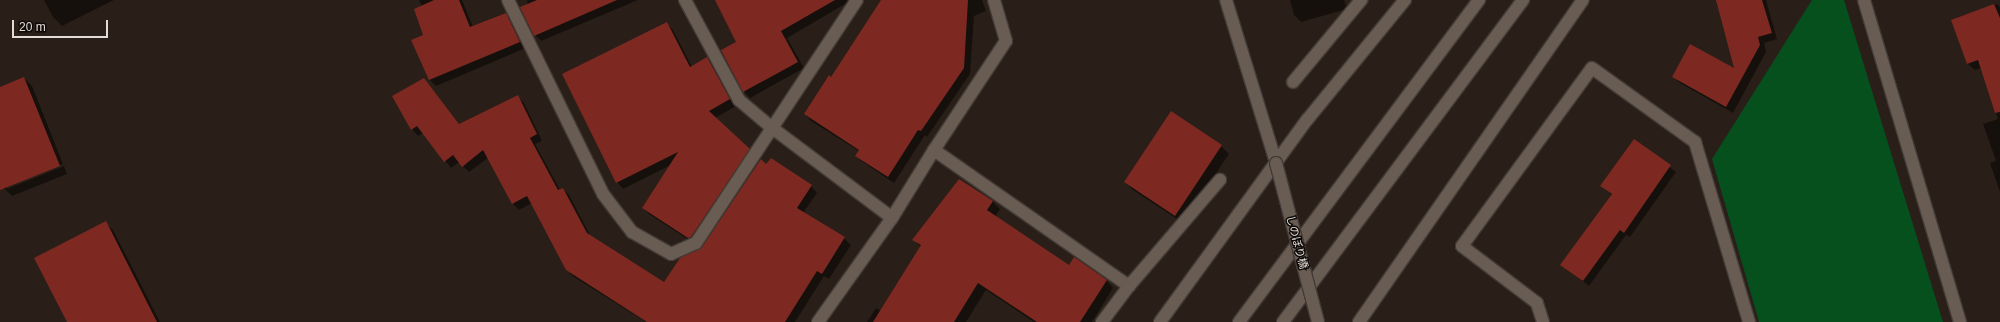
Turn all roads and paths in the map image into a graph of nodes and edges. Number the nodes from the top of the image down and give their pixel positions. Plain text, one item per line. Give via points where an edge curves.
1 (508, 0) edge
2 (685, 0) edge
3 (856, 0) edge
4 (994, 0) edge
5 (1226, 0) edge
6 (1361, 0) edge
7 (1405, 0) edge
8 (1479, 0) edge
9 (1523, 0) edge
10 (1583, 0) edge
11 (1864, 0) edge
12 (1294, 82) dead end
13 (771, 127) junction
14 (934, 150) junction
15 (1276, 163) junction
16 (1220, 180) dead end
17 (892, 218) junction
18 (1129, 286) junction
19 (818, 322) edge
20 (1102, 322) edge
21 (1160, 322) edge
22 (1239, 322) edge
23 (1283, 322) edge
24 (1318, 322) edge
25 (1359, 322) edge
26 (1543, 322) edge
27 (1749, 322) edge
28 (1960, 322) edge

1 - 13 street via 603,194 632,232 670,254 696,243
2 - 13 street via 738,100
3 - 13 street
4 - 14 street via 1006,41
5 - 15 street, しのぼり橋
6 - 12 street
7 - 15 street via 1307,120
8 - 22 street
9 - 23 street
10 - 25 street
11 - 28 street
13 - 17 street
14 - 17 street
14 - 18 street
15 - 21 street
15 - 24 street, しのぼり橋, bridge
16 - 18 street
17 - 19 street
18 - 20 street
26 - 27 street via 1537,303 1462,246 1592,68 1695,142

